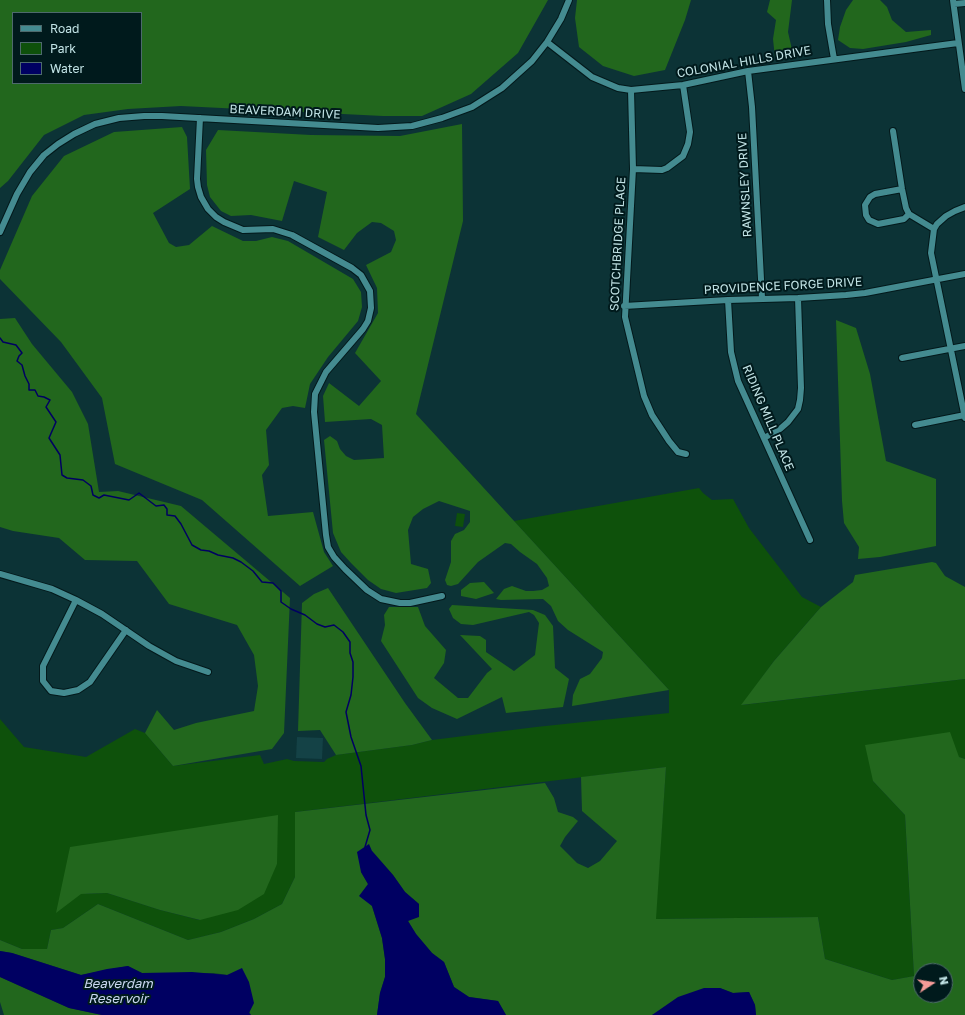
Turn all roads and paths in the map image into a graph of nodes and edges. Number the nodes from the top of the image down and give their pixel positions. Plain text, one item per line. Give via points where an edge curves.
1 (569, 0) edge
2 (827, 0) edge
3 (953, 2) edge
4 (965, 3) edge
5 (547, 42) junction
6 (958, 43) junction
7 (834, 59) junction
8 (748, 71) junction
9 (683, 84) junction
10 (631, 90) junction
11 (965, 90) edge
12 (200, 118) junction
13 (893, 131) dead end
14 (633, 169) junction
15 (902, 189) junction
16 (965, 207) edge
17 (909, 214) junction
18 (934, 229) junction
19 (0, 232) edge
20 (965, 274) edge
21 (937, 278) junction
22 (762, 298) junction
23 (798, 298) junction
24 (728, 300) junction
25 (624, 306) junction
26 (965, 346) edge
27 (951, 349) junction
28 (902, 358) dead end
29 (965, 416) edge
30 (915, 425) dead end
31 (764, 438) junction
32 (686, 454) dead end
33 (810, 540) dead end
34 (0, 574) edge
35 (442, 596) dead end
36 (76, 600) junction
37 (126, 630) junction
38 (208, 672) dead end

1 - 5 street, BEAVERDAM DRIVE
2 - 7 street
3 - 4 street
3 - 6 street
5 - 10 street, COLONIAL HILLS DRIVE via 592,77 618,88
5 - 12 street, BEAVERDAM DRIVE via 532,61 502,88 472,107 412,126 378,128
6 - 7 street, COLONIAL HILLS DRIVE
6 - 11 street
7 - 8 street, COLONIAL HILLS DRIVE
8 - 9 street, COLONIAL HILLS DRIVE
8 - 22 street, RAWNSLEY DRIVE
9 - 10 street, COLONIAL HILLS DRIVE
9 - 14 street via 690,132 682,156 662,170
10 - 14 street, SCOTCHBRIDGE PLACE
12 - 19 street, BEAVERDAM DRIVE via 119,118 95,124 74,134 44,154 30,172
12 - 35 street via 197,179 201,197 208,209 216,217 243,230 273,229 292,235 352,268 361,275 370,291 371,308 368,321 326,372 315,394 314,412 328,547 344,569 381,599 410,603
13 - 15 street
14 - 25 street, SCOTCHBRIDGE PLACE
15 - 17 street
15 - 17 street via 870,197 865,205 866,214 869,220 878,224 904,219
16 - 18 street via 942,219
17 - 18 street
18 - 21 street via 931,253
20 - 21 street, PROVIDENCE FORGE DRIVE
21 - 23 street, PROVIDENCE FORGE DRIVE via 865,293
21 - 27 street
22 - 23 street, PROVIDENCE FORGE DRIVE
22 - 24 street, PROVIDENCE FORGE DRIVE
23 - 31 street via 801,388 798,409 780,429
24 - 25 street, PROVIDENCE FORGE DRIVE
24 - 31 street, RIDING MILL PLACE via 729,339 734,368
25 - 32 street, SCOTCHBRIDGE PLACE via 644,396 652,415 669,441 678,452
26 - 27 street
27 - 28 street
27 - 29 street
29 - 30 street
31 - 33 street, RIDING MILL PLACE
34 - 36 street via 52,589
36 - 37 street
36 - 37 street via 43,666 43,681 51,691 64,693 78,690 90,682
37 - 38 street via 176,661

